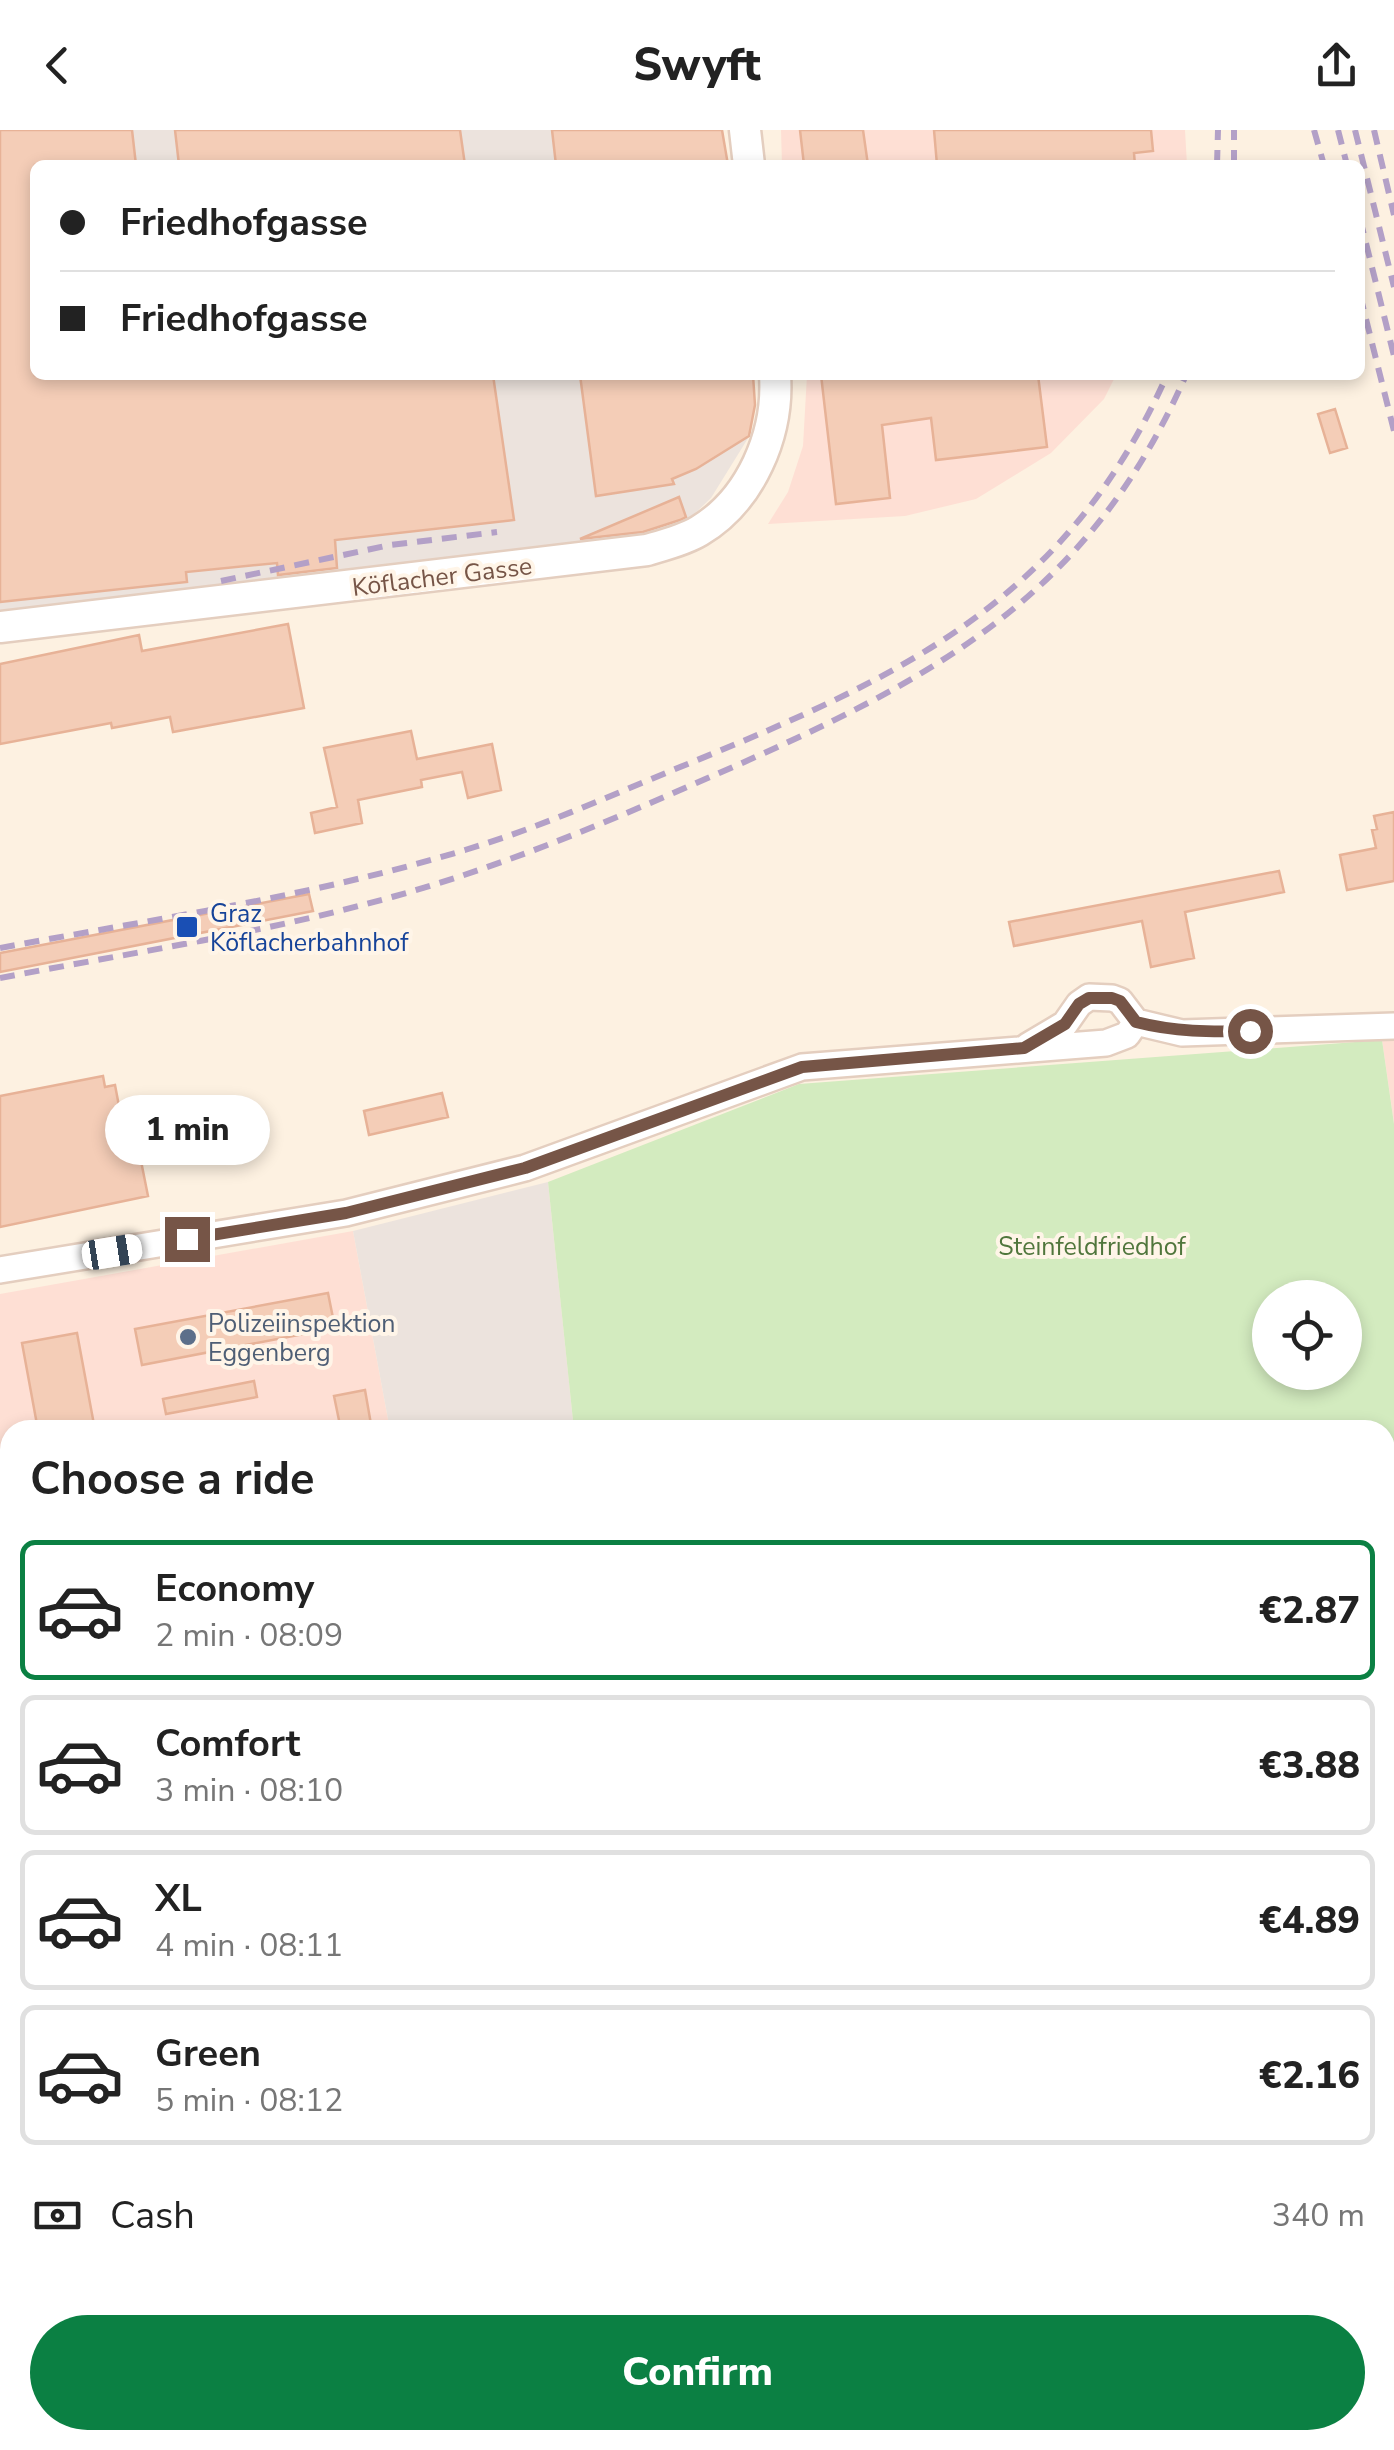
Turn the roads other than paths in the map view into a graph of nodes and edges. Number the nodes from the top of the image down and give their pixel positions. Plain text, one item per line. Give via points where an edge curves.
1 (745, 130) edge
2 (748, 160) edge
3 (775, 380) edge
4 (0, 628) edge
5 (1136, 1022) junction
6 (1394, 1026) edge
7 (1024, 1048) junction
8 (0, 1270) edge

1 - 2 street
3 - 4 street, Köflacher Gasse via 772,419 753,475 696,533 647,550
5 - 6 street via 1182,1032
5 - 7 street via 1120,1040
5 - 7 street via 1120,1001 1089,998 1065,1024
7 - 8 street via 802,1067 525,1168 346,1213

